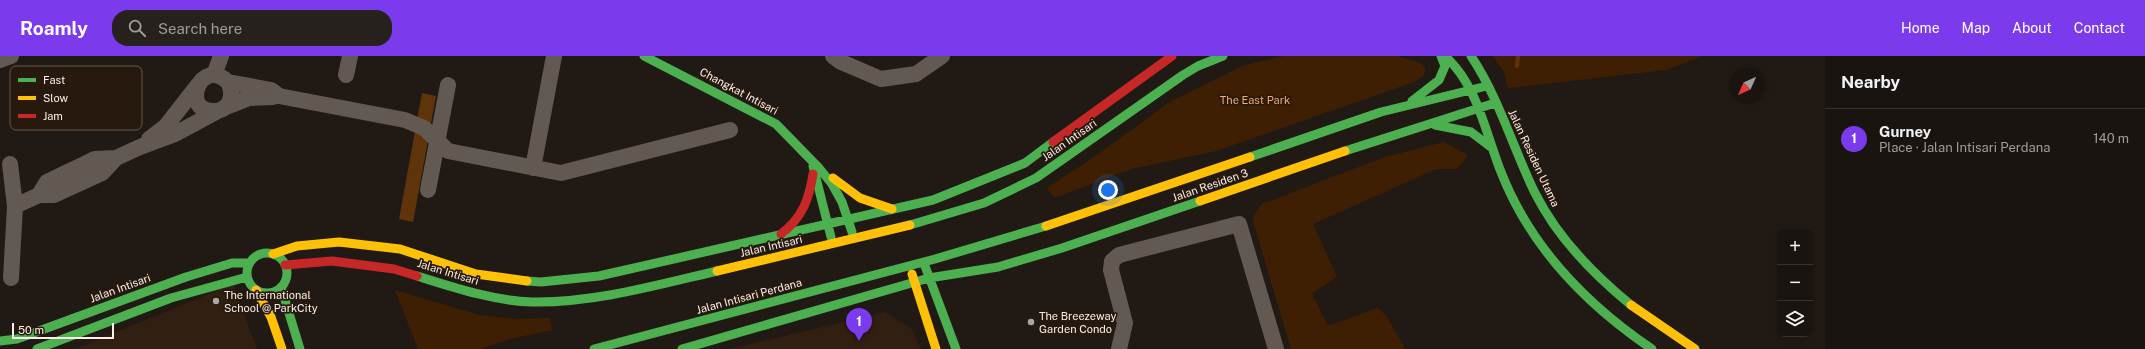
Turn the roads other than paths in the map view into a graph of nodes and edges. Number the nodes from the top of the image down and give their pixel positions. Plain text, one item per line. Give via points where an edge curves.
1 (11, 56) edge
2 (221, 56) edge
3 (350, 56) edge
4 (554, 56) edge
5 (644, 56) edge
6 (833, 56) edge
7 (942, 56) edge
8 (1172, 56) edge
9 (1223, 56) edge
10 (1441, 56) edge
11 (1445, 56) edge
12 (1471, 56) edge
13 (0, 60) edge
14 (346, 75) dead end
15 (221, 78) junction
16 (198, 84) junction
17 (448, 86) dead end
18 (1487, 86) junction
19 (1469, 91) junction
20 (279, 96) junction
21 (1495, 102) junction
22 (1409, 103) junction
23 (221, 109) junction
24 (1479, 110) junction
25 (1428, 123) junction
26 (730, 130) dead end
27 (437, 140) junction
28 (140, 147) junction
29 (1492, 148) junction
30 (10, 164) dead end
31 (815, 165) junction
32 (533, 168) junction
33 (428, 190) dead end
34 (15, 206) junction
35 (893, 209) junction
36 (849, 219) junction
37 (828, 224) junction
38 (778, 236) junction
39 (853, 239) junction
40 (833, 244) junction
41 (274, 254) junction
42 (924, 261) junction
43 (249, 263) junction
44 (909, 265) junction
45 (285, 266) junction
46 (980, 270) junction
47 (247, 276) junction
48 (11, 278) dead end
49 (929, 278) junction
50 (915, 283) junction
51 (960, 284) dead end
52 (281, 287) junction
53 (256, 290) junction
54 (877, 294) junction
55 (893, 297) dead end
56 (947, 300) dead end
57 (915, 311) dead end
58 (943, 315) junction
59 (928, 327) junction
60 (0, 341) edge
61 (37, 349) edge
62 (282, 349) edge
63 (300, 349) edge
64 (594, 349) edge
65 (682, 349) edge
66 (936, 349) edge
67 (956, 349) edge
68 (1119, 349) edge
69 (1276, 349) edge
70 (1652, 349) edge
71 (1695, 349) edge

1 - 13 street
2 - 15 street
3 - 14 street
4 - 32 street
5 - 31 street, Changkat Intisari via 770,119 786,131
6 - 7 street via 881,79 916,74
8 - 35 street, Jalan Intisari via 1025,163 933,200
9 - 39 street, Jalan Intisari via 1183,75 1036,178 1017,188 984,203
10 - 22 street via 1445,66 1438,80
11 - 19 street via 1459,70
12 - 18 street
15 - 16 street via 204,77
15 - 20 street via 271,90
15 - 23 street via 231,87 232,98
16 - 23 street via 196,96 200,106 210,111
16 - 28 street via 166,126
17 - 27 street
18 - 19 street, Jalan Residen 3
18 - 21 street, Jalan Residen Utama
19 - 22 street, Jalan Residen 3
19 - 24 street
20 - 23 street via 249,98
20 - 27 street via 404,120 424,128
21 - 24 street, Jalan Residen 3
21 - 71 street, Jalan Residen Utama via 1542,206 1561,234 1582,259 1628,303
22 - 42 street, Jalan Residen 3 via 1054,224
23 - 28 street via 175,134
24 - 25 street, Jalan Residen 3
24 - 29 street
25 - 29 street via 1471,132
25 - 46 street, Jalan Residen 3 via 1062,248
26 - 32 street via 560,173
27 - 32 street via 448,151
27 - 33 street
28 - 34 street via 116,158 95,159 47,182 39,195
29 - 70 street via 1506,184 1544,248 1571,280 1604,312
30 - 34 street
31 - 35 street via 853,195 872,205
31 - 36 street, Changkat Intisari via 834,186
31 - 37 street, Changkat Intisari
31 - 38 street via 810,196 802,216
34 - 48 street
35 - 36 street, Jalan Intisari
36 - 37 street, Jalan Intisari
36 - 39 street, Changkat Intisari
37 - 38 street, Jalan Intisari
37 - 40 street, Changkat Intisari
38 - 41 street, Jalan Intisari via 599,276 541,282 476,274 400,250 339,242 297,246
39 - 40 street, Jalan Intisari
40 - 45 street, Jalan Intisari via 642,288 578,300 531,302 484,296 394,269 332,261
41 - 43 street via 260,254
41 - 45 street
42 - 44 street, Jalan Residen 3
42 - 49 street
43 - 47 street
43 - 60 street, Jalan Intisari via 232,263 186,277 17,339
44 - 50 street
44 - 64 street, Jalan Intisari Perdana
45 - 52 street via 285,281
46 - 49 street, Jalan Residen 3
46 - 51 street
47 - 53 street
47 - 61 street via 178,296
49 - 50 street, Jalan Residen 3
49 - 58 street
50 - 54 street
50 - 59 street
52 - 53 street via 269,293
52 - 63 street
53 - 62 street via 271,316
54 - 55 street
54 - 65 street
56 - 58 street
57 - 59 street
58 - 67 street
59 - 66 street
68 - 69 street via 1125,323 1111,270 1112,261 1119,254 1239,224

